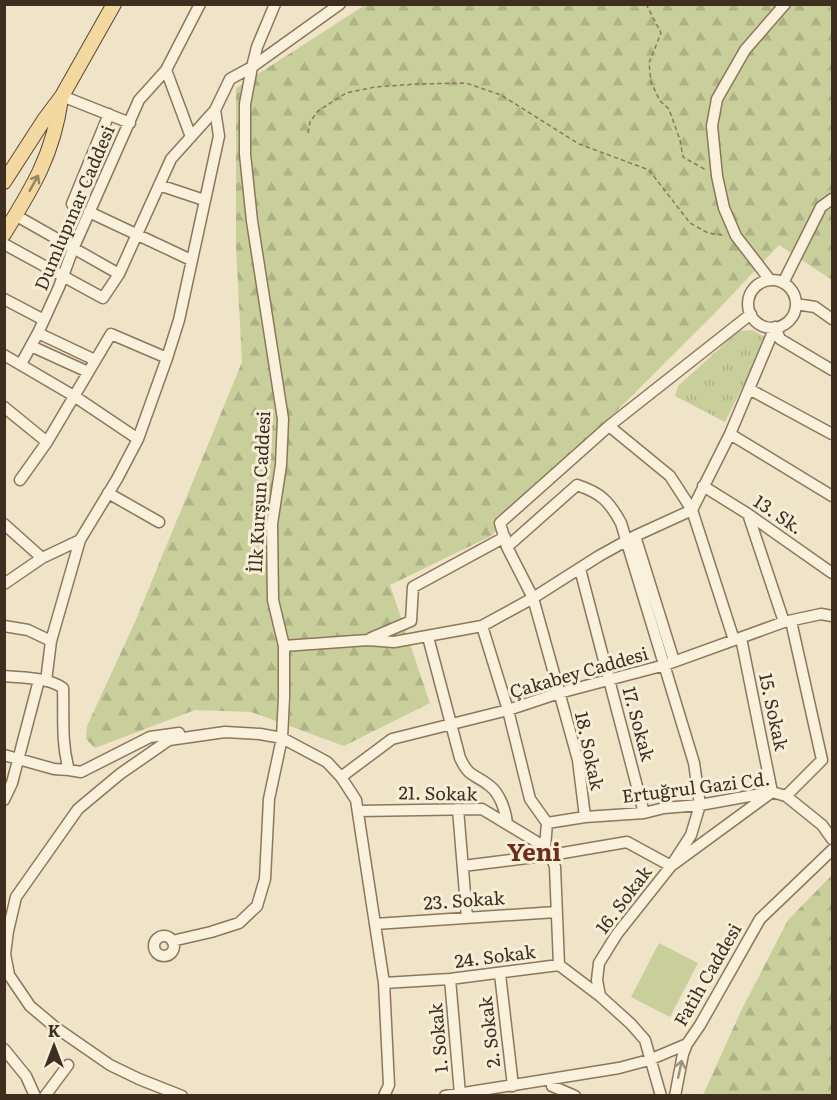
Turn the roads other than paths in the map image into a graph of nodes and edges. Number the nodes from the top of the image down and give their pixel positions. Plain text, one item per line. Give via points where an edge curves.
1 (114, 4) edge
2 (200, 4) edge
3 (275, 4) edge
4 (340, 4) edge
5 (785, 4) edge
6 (252, 67) junction
7 (166, 70) junction
8 (62, 96) junction
9 (215, 110) junction
10 (109, 114) junction
11 (130, 123) junction
12 (191, 137) junction
13 (4, 182) edge
14 (159, 185) junction
15 (832, 199) edge
16 (204, 200) junction
17 (72, 204) dead end
18 (89, 212) junction
19 (15, 215) junction
20 (4, 234) edge
21 (138, 235) junction
22 (4, 244) edge
23 (73, 249) junction
24 (191, 260) junction
25 (119, 274) junction
26 (64, 276) junction
27 (770, 280) junction
28 (783, 283) junction
29 (4, 299) edge
30 (796, 304) junction
31 (751, 314) junction
32 (832, 319) edge
33 (44, 320) junction
34 (775, 327) junction
35 (38, 333) junction
36 (31, 346) junction
37 (5, 356) edge
38 (167, 358) junction
39 (95, 360) junction
40 (21, 364) junction
41 (832, 370) edge
42 (88, 372) junction
43 (750, 389) junction
44 (74, 396) junction
45 (4, 407) edge
46 (609, 426) junction
47 (730, 434) junction
48 (832, 434) edge
49 (138, 439) junction
50 (46, 442) junction
51 (20, 480) dead end
52 (703, 486) junction
53 (108, 493) junction
54 (832, 496) edge
55 (692, 510) junction
56 (748, 514) junction
57 (159, 522) dead end
58 (4, 524) edge
59 (635, 536) junction
60 (80, 540) junction
61 (506, 542) junction
62 (625, 542) junction
63 (42, 558) junction
64 (580, 569) junction
65 (832, 573) edge
66 (4, 584) edge
67 (533, 598) junction
68 (832, 616) edge
69 (788, 622) junction
70 (4, 626) edge
71 (482, 626) junction
72 (428, 637) junction
73 (737, 639) junction
74 (368, 640) junction
75 (51, 641) junction
76 (284, 646) junction
77 (669, 663) junction
78 (4, 676) edge
79 (609, 679) junction
80 (43, 681) junction
81 (559, 693) junction
82 (508, 710) junction
83 (452, 724) junction
84 (225, 732) junction
85 (282, 738) junction
86 (4, 754) edge
87 (18, 759) junction
88 (69, 770) junction
89 (341, 777) junction
90 (772, 792) junction
91 (786, 796) junction
92 (4, 800) edge
93 (700, 805) junction
94 (458, 809) junction
95 (358, 811) junction
96 (644, 813) junction
97 (585, 817) junction
98 (547, 823) junction
99 (507, 824) junction
100 (832, 839) edge
101 (832, 850) edge
102 (548, 851) junction
103 (463, 866) junction
104 (671, 866) junction
105 (556, 912) junction
106 (467, 918) junction
107 (375, 924) junction
108 (172, 941) dead end
109 (559, 965) junction
110 (500, 974) junction
111 (450, 979) junction
112 (384, 983) junction
113 (600, 996) junction
114 (687, 1044) junction
115 (6, 1054) edge
116 (650, 1060) junction
117 (68, 1065) dead end
118 (513, 1086) junction
119 (550, 1086) edge
120 (460, 1094) junction
121 (35, 1095) edge
122 (45, 1095) edge
123 (182, 1095) edge
124 (384, 1095) edge
125 (445, 1095) edge
126 (575, 1095) edge
127 (661, 1095) edge
128 (675, 1095) edge

1 - 8 main road
2 - 7 street, Dumlupınar Caddesi
3 - 6 street, İlk Kurşun Caddesi via 256,47
4 - 6 street
5 - 27 street via 745,50 717,99 712,126 724,208 736,236
6 - 9 street via 230,79
6 - 76 street, İlk Kurşun Caddesi via 245,104 245,154 283,419 272,524 273,600
7 - 11 street, Dumlupınar Caddesi via 139,100
7 - 12 street
8 - 10 street
8 - 13 main road
19 -> 8 main road via 38,178 57,129
9 - 12 street
9 - 16 street via 219,136
10 - 11 street
10 - 17 street
11 - 18 street, Dumlupınar Caddesi
12 - 14 street via 171,159
14 - 16 street
14 - 21 street
15 - 28 street via 821,207
16 - 24 street
18 - 21 street
18 - 23 street, Dumlupınar Caddesi
19 - 20 main road
19 - 23 street
21 - 24 street
21 - 25 street
22 - 26 street
23 - 25 street
23 - 26 street, Dumlupınar Caddesi
24 - 38 street
25 - 26 street via 103,298
26 - 33 street, Dumlupınar Caddesi
27 - 28 street
27 - 31 street via 751,292
28 - 30 street via 792,291
29 - 33 street
30 - 32 street via 815,307
30 - 34 street via 788,322
31 - 34 street via 761,325
31 - 46 street
33 - 35 street, Dumlupınar Caddesi
34 - 41 street via 780,339
34 - 43 street
35 - 36 street, Dumlupınar Caddesi
35 - 39 street
36 - 40 street, Dumlupınar Caddesi
36 - 42 street
37 - 40 street
38 - 39 street via 111,334
38 - 49 street
39 - 42 street
40 - 44 street
42 - 44 street
43 - 47 street
43 - 48 street
44 - 49 street
44 - 50 street
45 - 50 street
46 - 55 street, 15. Sokak via 670,476
46 - 61 street via 501,523
47 - 52 street
47 - 54 street
49 - 53 street
50 - 51 street
52 - 55 street
52 - 56 street, 13. Sk.
53 - 57 street
53 - 60 street
55 - 59 street
55 - 73 street, 15. Sokak
56 - 65 street, 13. Sk.
56 - 69 street
58 - 63 street
59 - 62 street
59 - 77 street
60 - 63 street
60 - 75 street
61 - 62 street via 577,485 611,504
61 - 67 street, 18. Sokak
61 - 74 street via 413,587 411,621
62 - 64 street
62 - 77 street
63 - 66 street
64 - 67 street
64 - 79 street, 17. Sokak
67 - 71 street
67 - 81 street, 18. Sokak
68 - 69 street, Çakabey Caddesi via 821,614
69 - 73 street, Çakabey Caddesi
69 - 91 street via 822,760
70 - 75 street via 28,630
71 - 72 street
71 - 82 street
72 - 74 street via 394,642
72 - 83 street
73 - 77 street, Çakabey Caddesi
73 - 90 street, 15. Sokak
74 - 76 street
75 - 80 street
76 - 85 street, İlk Kurşun Caddesi
77 - 79 street, Çakabey Caddesi
77 - 93 street via 694,763
78 - 80 street
79 - 81 street, Çakabey Caddesi
79 - 96 street, 17. Sokak
80 - 87 street
80 - 88 street via 63,688 63,736
81 - 82 street, Çakabey Caddesi
81 - 97 street, 18. Sokak via 578,760
82 - 83 street, Çakabey Caddesi
82 - 98 street via 530,799
83 - 89 street, Çakabey Caddesi via 392,739
83 - 99 street via 466,770 492,788
84 - 85 street
84 - 88 street via 150,737 81,772
84 - 123 street via 170,741 120,774 78,809 16,897 5,954 9,975 30,1006 55,1027 110,1065
85 - 89 street via 327,762
85 - 108 street, İlk Kurşun Caddesi via 269,799 265,879 257,906 239,923
86 - 87 street
87 - 88 street
87 - 92 street
89 - 95 street via 356,800
90 - 91 street, Ertuğrul Gazi Cd.
90 - 93 street, Ertuğrul Gazi Cd.
90 - 104 street, 16. Sokak
91 - 100 street, Ertuğrul Gazi Cd. via 822,825
93 - 96 street, Ertuğrul Gazi Cd.
93 - 104 street via 691,835
94 - 95 street, 21. Sokak
94 - 99 street, 21. Sokak via 482,809
94 - 103 street
95 - 107 street
96 - 97 street, Ertuğrul Gazi Cd.
97 - 98 street, Ertuğrul Gazi Cd.
98 - 102 street
99 - 102 street, 21. Sokak
101 - 114 street, Fatih Caddesi via 760,919
102 - 103 street
102 - 104 street via 627,842
102 - 105 street via 555,867
103 - 106 street
104 - 113 street, 16. Sokak via 599,963
105 - 106 street, 23. Sokak
105 - 109 street
106 - 107 street, 23. Sokak
107 - 112 street
109 - 110 street, 24. Sokak
109 - 113 street, 24. Sokak
110 - 111 street, 24. Sokak
110 - 118 street, 2. Sokak
111 - 112 street, 24. Sokak
111 - 120 street, 1. Sokak
112 - 124 street via 389,1085
113 - 116 street via 645,1040
114 - 116 street, Fatih Caddesi
128 -> 114 street
115 - 121 street via 26,1076
116 - 119 street, Fatih Caddesi
116 - 127 street
117 - 122 street
118 - 119 street, Fatih Caddesi
118 - 120 street, Fatih Caddesi
119 - 126 street
120 - 125 street, Fatih Caddesi

